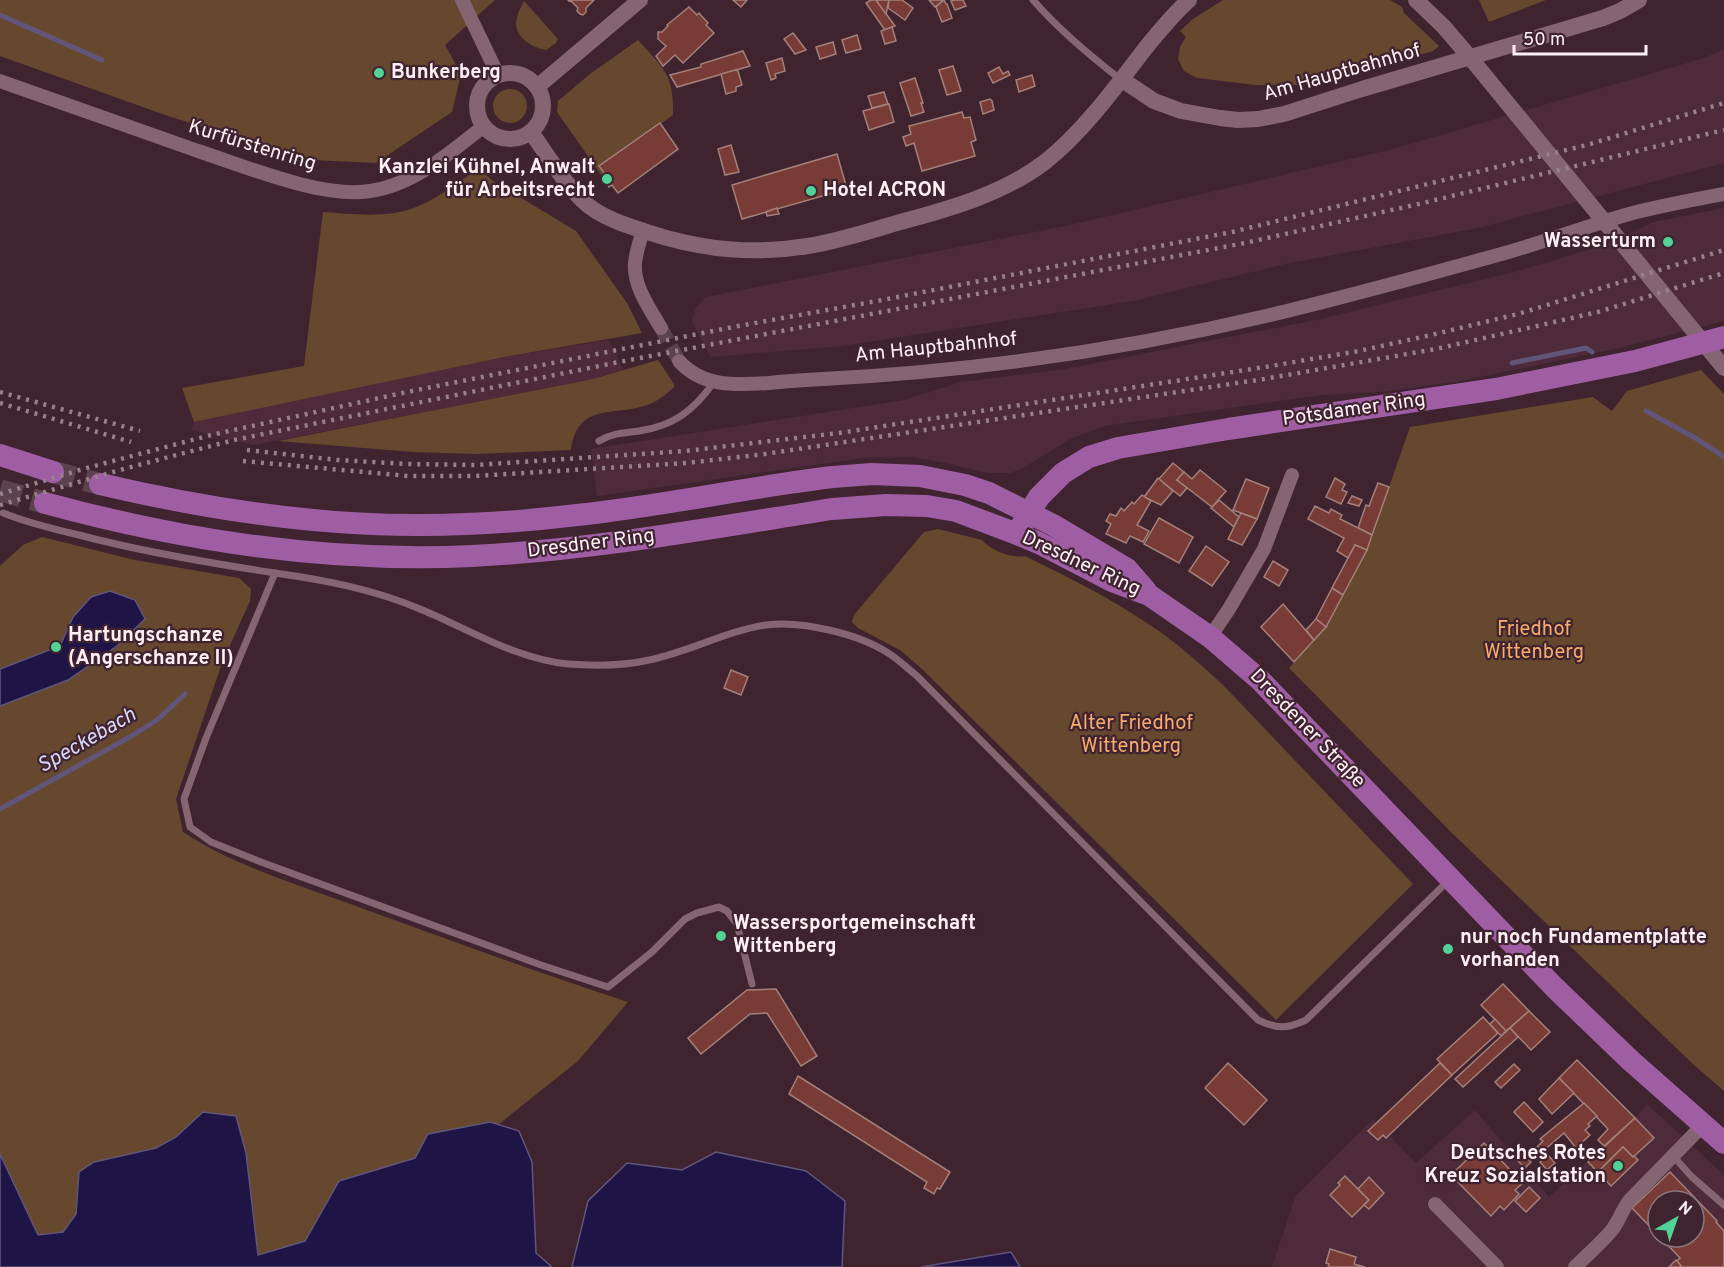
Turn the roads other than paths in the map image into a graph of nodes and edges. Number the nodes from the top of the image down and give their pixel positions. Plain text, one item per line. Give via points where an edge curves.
1 (462, 0) edge
2 (640, 0) edge
3 (1034, 0) edge
4 (1189, 0) edge
5 (1639, 0) edge
6 (1420, 4) edge
7 (498, 75) junction
8 (1121, 79) junction
9 (0, 81) edge
10 (537, 87) junction
11 (484, 126) junction
12 (531, 132) junction
13 (1724, 194) edge
14 (642, 230) junction
15 (661, 328) tunnel mouth
16 (1724, 337) edge
17 (679, 361) tunnel mouth
18 (1724, 368) edge
19 (714, 382) junction
20 (599, 441) dead end
21 (0, 454) edge
22 (53, 472) tunnel mouth
23 (1292, 475) dead end
24 (100, 484) tunnel mouth
25 (45, 503) tunnel mouth
26 (1029, 512) junction
27 (3, 513) dead end
28 (1017, 534) junction
29 (275, 573) junction
30 (1149, 595) junction
31 (1210, 637) junction
32 (1450, 879) junction
33 (752, 984) dead end
34 (1703, 1125) junction
35 (1724, 1143) edge
36 (1673, 1156) junction
37 (1435, 1204) dead end
38 (1724, 1205) edge
39 (1497, 1267) edge
40 (1575, 1267) edge

1 - 7 street
2 - 10 street
3 - 8 lane via 1075,42
4 - 8 street
5 - 8 street, Am Hauptbahnhof via 1566,29 1284,114 1258,118 1211,117 1169,108
6 - 18 street via 1468,55
7 - 10 street via 521,75
7 - 11 street via 478,97
8 - 14 street via 1045,162 996,191 927,215 827,243 764,250 700,245
9 - 11 street, Kurfürstenring via 246,167 305,185 354,193 388,187 421,172
10 - 12 street via 543,100 542,112
11 - 12 street via 506,139
12 - 14 street via 584,202 600,214
13 - 19 street, Am Hauptbahnhof via 1628,214 1508,252 1287,311 1112,348 854,378 727,385
14 - 15 street via 636,275
16 - 26 main road, Potsdamer Ring via 1625,363 1496,389 1118,448 1072,466 1039,496
17 - 19 street, Am Hauptbahnhof via 695,375
19 - 20 lane via 686,414 667,424 606,436
21 - 22 main road
23 - 31 street via 1264,549
24 - 26 main road, Dresdner Ring via 218,508 327,521 422,525 577,515 872,474 920,476 965,485
25 - 28 main road, Dresdner Ring via 162,531 258,547 361,556 436,557 580,548 832,509 886,505 956,511
26 - 28 main road, Potsdamer Ring
26 - 30 main road, Dresdner Ring via 1127,569
27 - 29 lane via 108,543
28 - 30 main road, Dresdner Ring
29 - 32 lane via 370,591 419,608 493,642 565,664 605,666 649,660 769,625 808,626 863,640 889,653 917,676 1258,1020 1271,1026 1296,1025 1306,1020
29 - 33 lane via 184,799 190,827 211,842 261,862 608,987 685,919 719,907 737,924
30 - 31 main road, Dresdener Straße
31 - 32 main road, Dresdener Straße via 1260,680
32 - 34 main road, Dresdener Straße via 1580,1013
34 - 35 main road, Dresdener Straße
34 - 36 street
36 - 38 lane
36 - 40 street via 1629,1201 1612,1229
37 - 39 street

